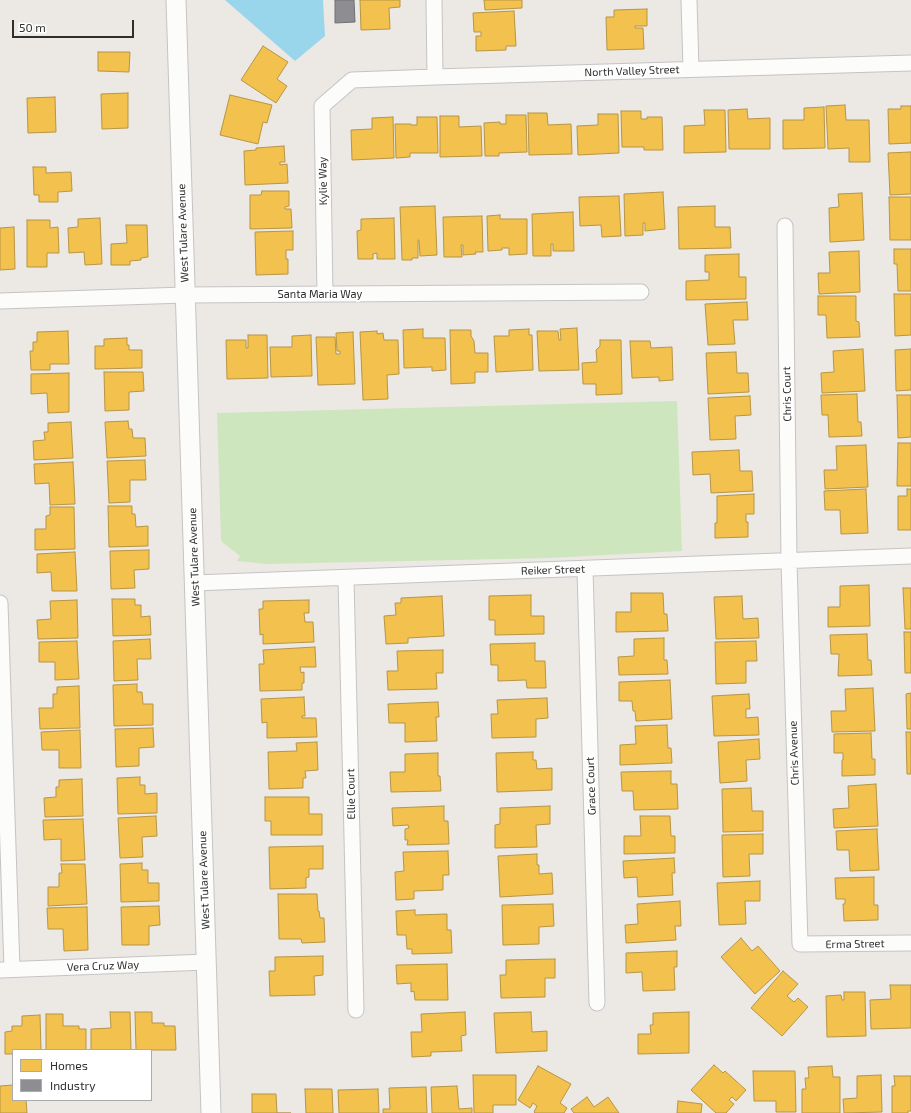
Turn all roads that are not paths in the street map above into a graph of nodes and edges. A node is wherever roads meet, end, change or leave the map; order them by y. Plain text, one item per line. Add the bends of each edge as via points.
1 (176, 0) edge
2 (434, 0) edge
3 (689, 0) edge
4 (911, 63) edge
5 (691, 69) junction
6 (435, 77) junction
7 (352, 80) joint
8 (785, 226) dead end
9 (641, 292) dead end
10 (326, 294) junction
11 (185, 295) junction
12 (0, 301) edge
13 (911, 556) edge
14 (789, 561) junction
15 (585, 569) junction
16 (346, 578) junction
17 (194, 583) junction
18 (0, 603) edge
19 (911, 943) edge
20 (800, 944) joint
21 (207, 962) junction
22 (6, 969) edge
23 (597, 1003) dead end
24 (356, 1010) dead end
25 (211, 1113) edge

1 - 11 street, West Tulare Avenue
2 - 6 street
3 - 5 street
4 - 5 street, North Valley Street
5 - 6 street, North Valley Street
6 - 7 street, North Valley Street
7 - 10 street, Kylie Way via 322,106
8 - 14 street, Chris Court
9 - 10 street, Santa Maria Way
10 - 11 street, Santa Maria Way
11 - 12 street, Santa Maria Way
11 - 17 street, West Tulare Avenue
13 - 14 street, Reiker Street
14 - 15 street, Reiker Street
14 - 20 street, Chris Avenue
15 - 16 street, Reiker Street
15 - 23 street, Grace Court
16 - 17 street, Reiker Street
16 - 24 street, Ellie Court
17 - 21 street, West Tulare Avenue
18 - 22 street
19 - 20 street, Erma Street
21 - 22 street, Vera Cruz Way
21 - 25 street, West Tulare Avenue

